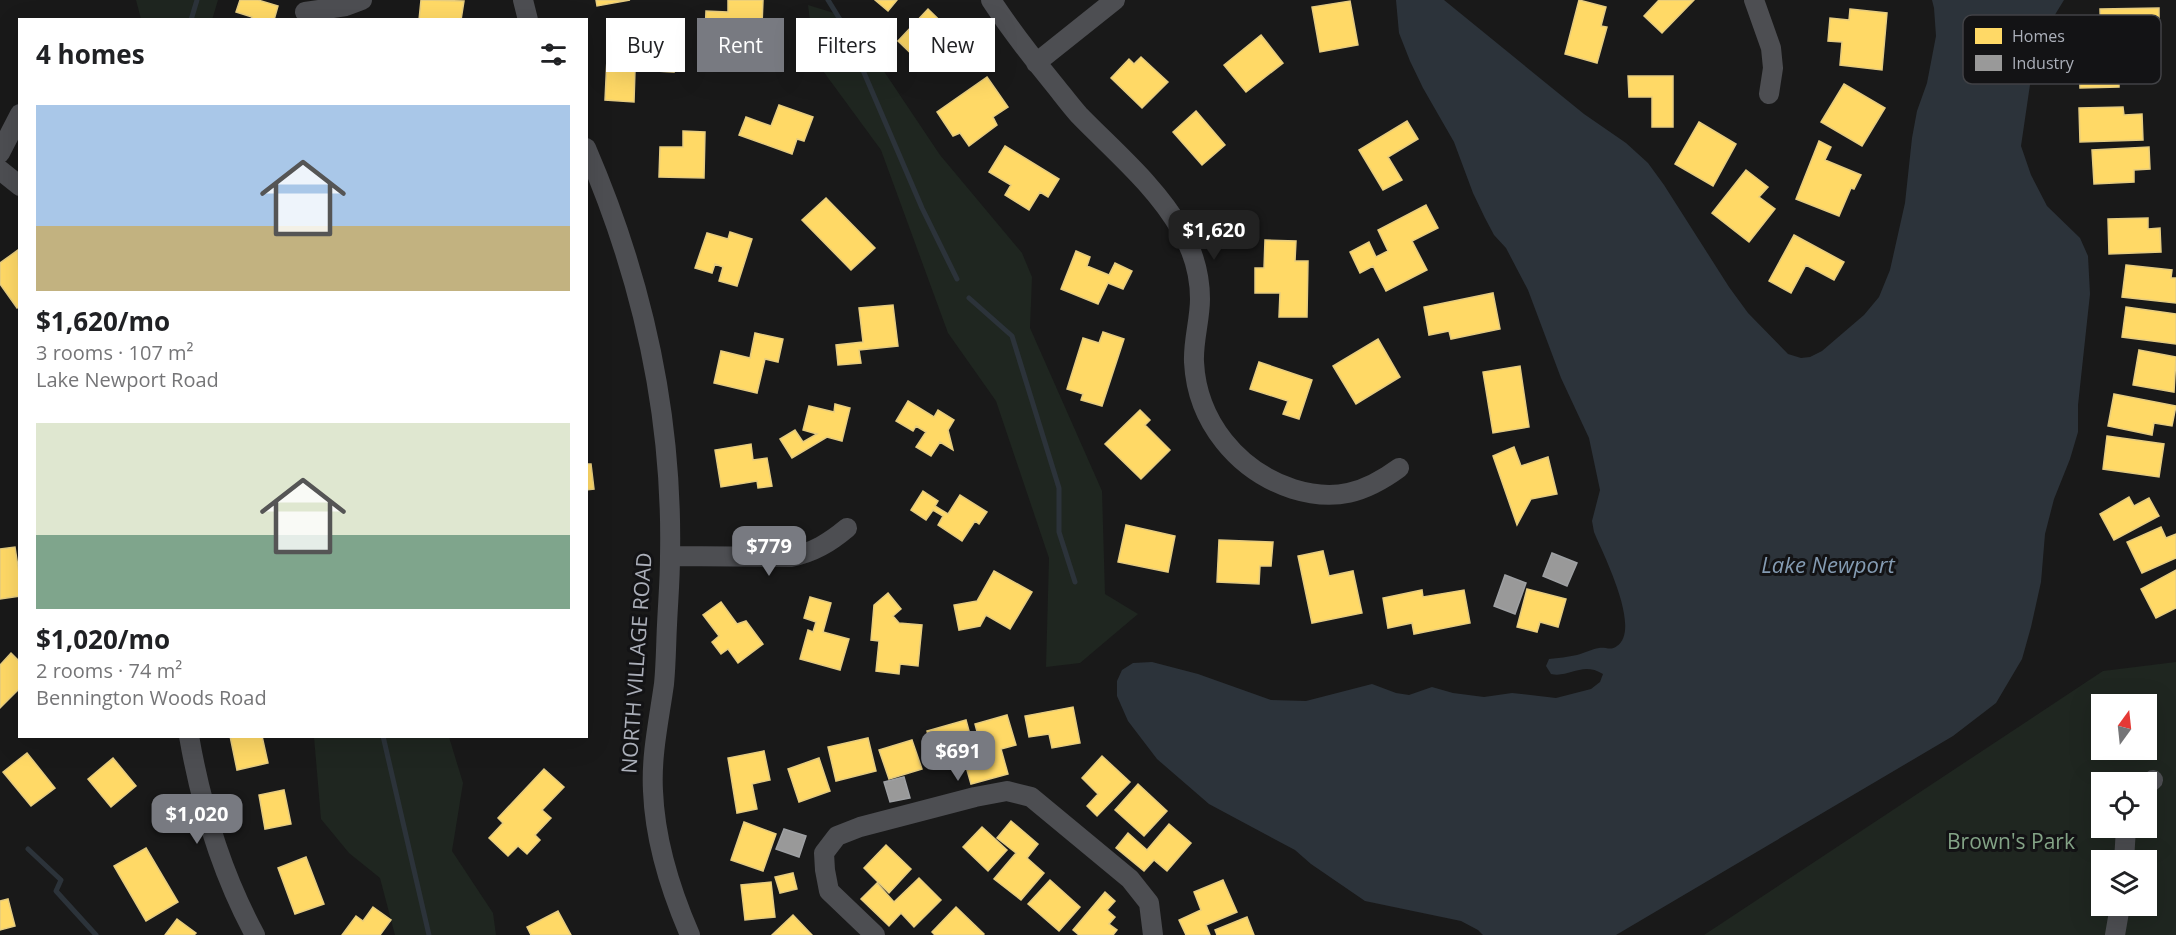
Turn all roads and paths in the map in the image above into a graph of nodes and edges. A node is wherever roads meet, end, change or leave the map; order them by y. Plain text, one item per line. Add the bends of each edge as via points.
1 (362, 0) edge
2 (523, 0) edge
3 (991, 0) edge
4 (1115, 0) edge
5 (1754, 0) edge
6 (305, 12) dead end
7 (528, 18) edge
8 (1036, 63) junction
9 (1769, 94) dead end
10 (18, 118) edge
11 (0, 153) edge
12 (588, 153) edge
13 (0, 170) edge
14 (18, 184) edge
15 (1399, 468) dead end
16 (847, 528) dead end
17 (670, 556) junction
18 (189, 738) edge
19 (2118, 916) edge
20 (255, 935) edge
21 (690, 935) edge
22 (875, 935) edge
23 (1153, 935) edge
24 (2115, 935) edge

1 - 6 street
2 - 7 street
3 - 8 street
4 - 8 street
5 - 9 street via 1771,48
8 - 15 street via 1078,114 1166,206 1191,249 1200,299 1194,348 1198,388 1206,413 1230,450 1279,484 1326,495 1362,490
10 - 11 street
12 - 17 street, NORTH VILLAGE ROAD via 630,263 648,333 669,466
13 - 14 street
16 - 17 street via 810,554 791,558
17 - 21 street, NORTH VILLAGE ROAD via 664,682 653,750 652,790 662,860
18 - 20 street via 209,824
19 - 24 street
22 - 23 street via 829,891 824,853 837,837 860,827 1007,791 1031,798 1130,879 1149,903

